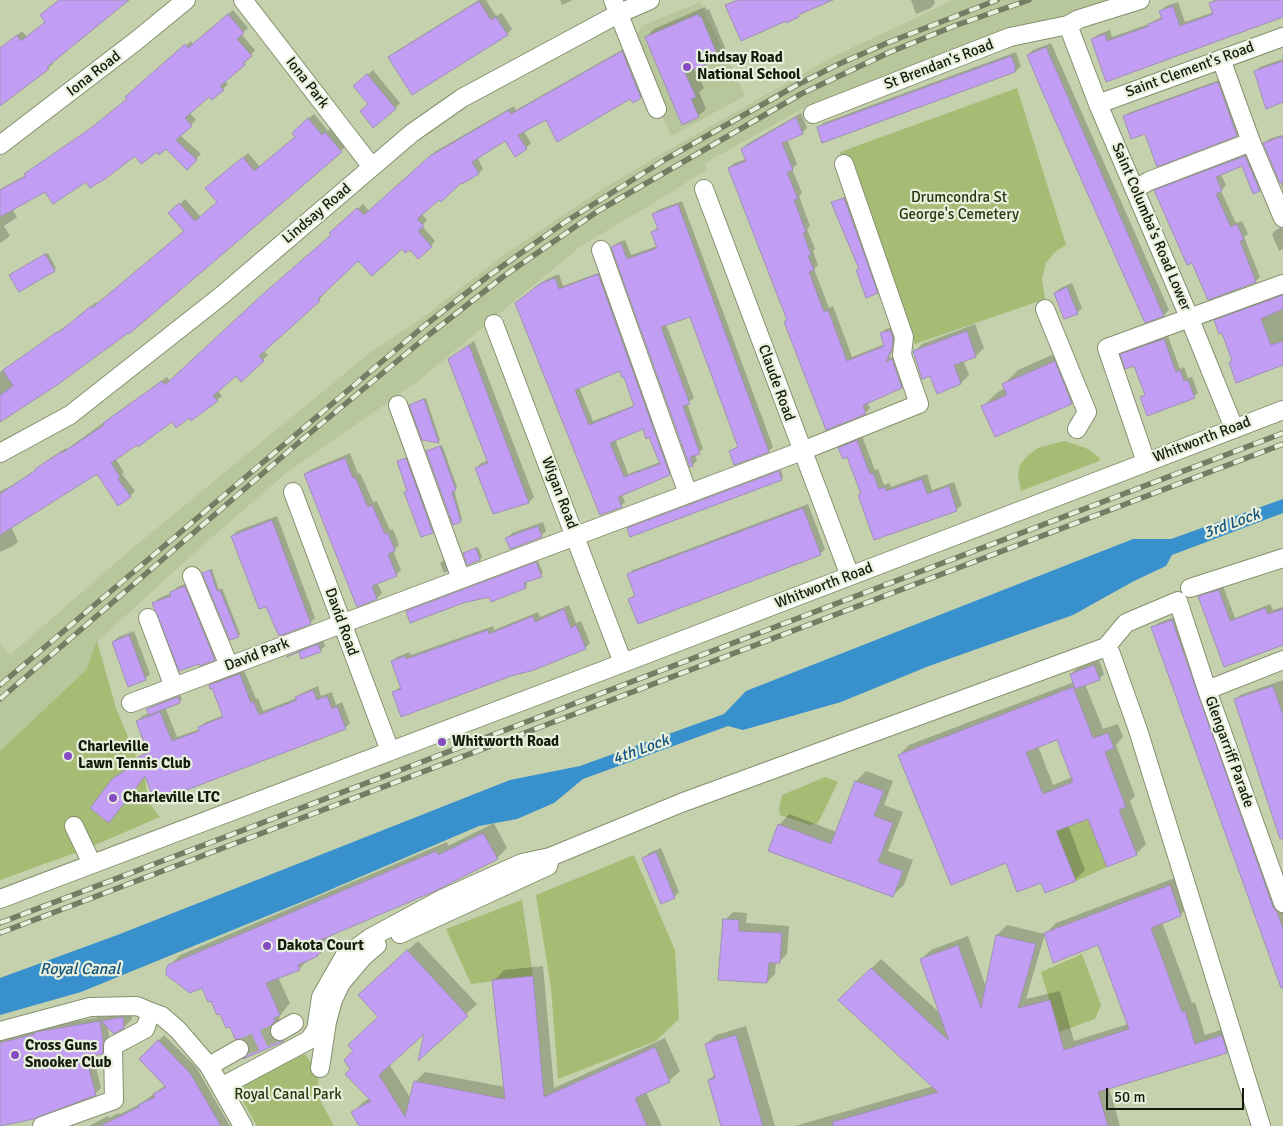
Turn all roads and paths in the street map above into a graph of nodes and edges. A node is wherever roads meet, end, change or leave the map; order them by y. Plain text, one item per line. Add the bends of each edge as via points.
1 (186, 0) edge
2 (243, 0) edge
3 (650, 0) edge
4 (1140, 0) edge
5 (616, 7) edge
6 (1068, 25) junction
7 (1283, 37) edge
8 (1221, 59) junction
9 (1098, 104) junction
10 (657, 109) dead end
11 (813, 114) dead end
12 (1251, 142) junction
13 (0, 145) edge
14 (844, 164) dead end
15 (372, 167) junction
16 (1135, 189) junction
17 (704, 190) dead end
18 (1283, 218) edge
19 (600, 250) dead end
20 (1283, 284) edge
21 (1045, 310) dead end
22 (1190, 317) junction
23 (494, 324) dead end
24 (398, 405) dead end
25 (1283, 410) edge
26 (1234, 428) junction
27 (1077, 429) dead end
28 (802, 451) junction
29 (0, 453) edge
30 (1146, 462) junction
31 (294, 492) dead end
32 (688, 494) junction
33 (576, 536) junction
34 (1283, 558) edge
35 (192, 576) dead end
36 (850, 576) junction
37 (461, 579) junction
38 (1190, 588) dead end
39 (148, 618) dead end
40 (341, 623) junction
41 (1106, 647) junction
42 (1283, 660) edge
43 (623, 662) junction
44 (229, 666) junction
45 (174, 687) junction
46 (1207, 690) junction
47 (131, 703) dead end
48 (390, 751) junction
49 (74, 826) dead end
50 (550, 857) junction
51 (92, 864) junction
52 (0, 899) edge
53 (1283, 903) edge
54 (151, 1012) junction
55 (0, 1032) edge
56 (240, 1050) tunnel mouth
57 (209, 1066) junction
58 (320, 1068) dead end
59 (221, 1087) junction
60 (42, 1126) edge
61 (243, 1126) edge
62 (1261, 1126) edge

1 - 13 street, Iona Road
2 - 15 street, Iona Park
3 - 5 street, Lindsay Road
4 - 6 street, St Brendan's Road
5 - 10 street
5 - 15 street, Lindsay Road via 462,98 412,133
6 - 9 street, Saint Columba's Road Lower
6 - 11 street, St Brendan's Road via 1010,37
7 - 8 street, Saint Clement's Road
8 - 9 street, Saint Clement's Road
8 - 12 street
9 - 16 street, Saint Columba's Road Lower
12 - 16 street
12 - 18 street
14 - 28 street, David Park via 904,337 902,355 919,404
15 - 29 street, Lindsay Road via 221,296 70,415
16 - 22 street, Saint Columba's Road Lower
17 - 28 street, Claude Road
19 - 32 street
20 - 22 street
21 - 27 street via 1087,412
22 - 26 street, Saint Columba's Road Lower
22 - 30 street via 1107,348
23 - 33 street, Wigan Road
24 - 37 street
25 - 26 street, Whitworth Road
26 - 30 street, Whitworth Road
28 - 32 street, David Park
28 - 36 street, Claude Road
30 - 36 street, Whitworth Road
31 - 40 street, David Road
32 - 33 street, David Park
33 - 37 street, David Park
33 - 43 street, Wigan Road
34 - 38 street
35 - 44 street
36 - 43 street, Whitworth Road
37 - 40 street, David Park
39 - 45 street
40 - 44 street, David Park
40 - 48 street, David Road
41 - 46 street, Glengarriff Parade via 1126,623 1178,601
41 - 50 street
41 - 62 street via 1138,730
42 - 46 street
43 - 48 street, Whitworth Road
44 - 45 street, David Park
45 - 47 street, David Park
46 - 53 street, Glengarriff Parade
48 - 51 street, Whitworth Road
49 - 51 street
50 - 58 street via 548,866 376,946 341,983 333,1000
50 - 59 street via 522,864 442,898 370,938 344,957 321,997 316,1030 309,1040
51 - 52 street, Whitworth Road
54 - 55 street via 137,1006 90,1007
54 - 57 street via 162,1016 178,1030
54 - 60 street via 145,1029 113,1046 114,1100
56 - 57 street
57 - 59 street
59 - 61 street

